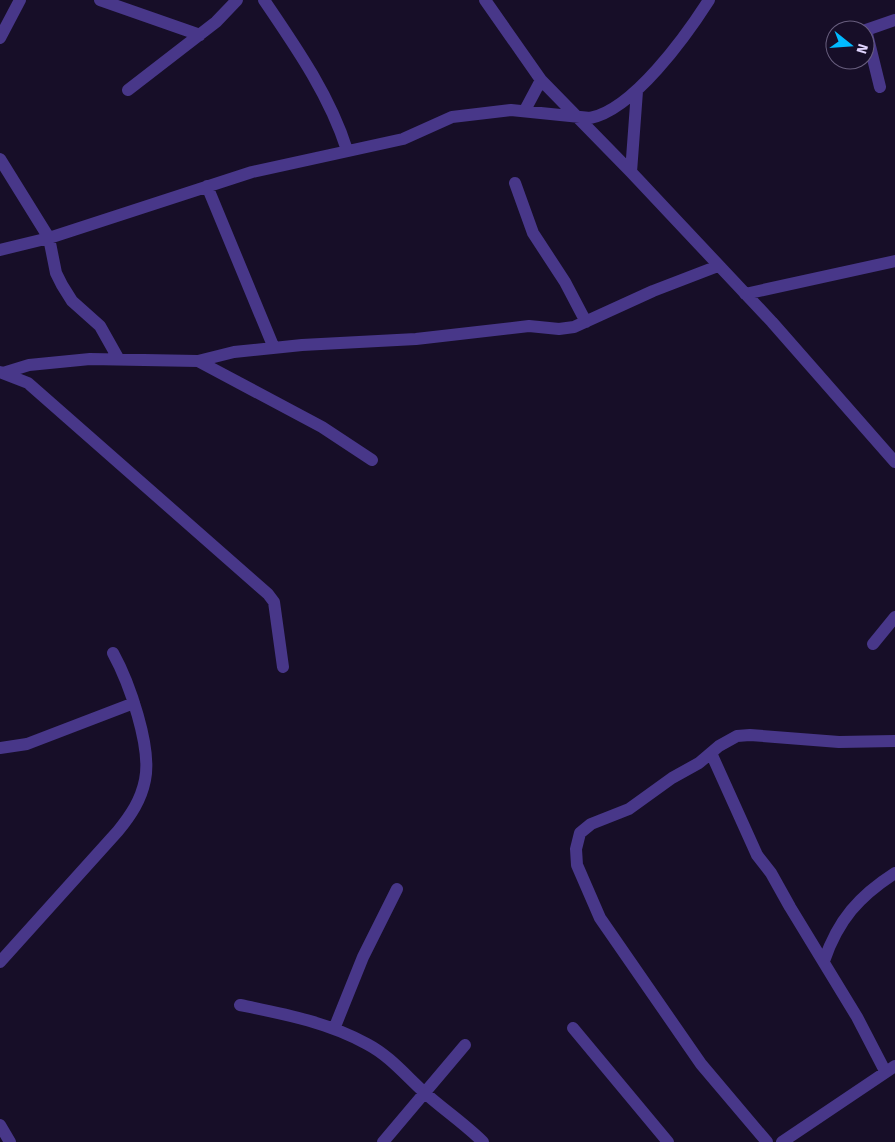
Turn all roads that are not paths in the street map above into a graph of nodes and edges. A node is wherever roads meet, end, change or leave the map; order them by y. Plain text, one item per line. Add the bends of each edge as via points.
1 (20, 0) edge
2 (100, 0) edge
3 (237, 0) edge
4 (264, 0) edge
5 (485, 0) edge
6 (709, 0) edge
7 (895, 20) edge
8 (200, 35) junction
9 (0, 38) edge
10 (540, 80) junction
11 (880, 87) dead end
12 (128, 90) dead end
13 (637, 90) junction
14 (525, 110) junction
15 (575, 115) junction
16 (347, 150) junction
17 (0, 159) edge
18 (630, 172) junction
19 (515, 183) dead end
20 (207, 186) junction
21 (49, 238) junction
22 (0, 250) edge
23 (895, 260) edge
24 (718, 266) junction
25 (745, 294) junction
26 (586, 322) junction
27 (274, 348) junction
28 (118, 358) junction
29 (198, 360) junction
30 (1, 372) edge
31 (372, 460) dead end
32 (895, 462) edge
33 (895, 617) edge
34 (873, 644) dead end
35 (113, 653) dead end
36 (283, 667) dead end
37 (134, 702) junction
38 (895, 741) edge
39 (0, 748) edge
40 (711, 753) junction
41 (895, 873) edge
42 (398, 888) dead end
43 (824, 961) junction
44 (0, 962) edge
45 (240, 1005) dead end
46 (573, 1028) dead end
47 (334, 1029) junction
48 (465, 1045) dead end
49 (890, 1069) edge
50 (426, 1093) junction
51 (0, 1125) edge
52 (10, 1142) edge
53 (383, 1142) edge
54 (483, 1142) edge
55 (668, 1142) edge
56 (767, 1142) edge
57 (782, 1142) edge

1 - 9 street
2 - 8 street
3 - 8 street
4 - 16 street via 313,77 339,126
5 - 10 street
6 - 13 street via 679,42
7 - 11 street via 866,30
8 - 12 street
10 - 14 street
10 - 15 street
13 - 15 street via 610,112 590,118
13 - 18 street
14 - 15 street
14 - 16 street via 452,117 403,139
15 - 18 street
16 - 20 street via 286,163
17 - 21 street
18 - 24 street
19 - 26 street via 533,233
20 - 21 street
20 - 27 street
21 - 22 street
21 - 28 street via 56,273 62,285 72,301 100,326
23 - 25 street
24 - 25 street
24 - 26 street via 652,291
25 - 32 street
26 - 27 street via 559,329 529,326 416,339
27 - 29 street
28 - 29 street
28 - 30 street via 29,365
29 - 31 street via 322,427
30 - 36 street via 28,384 268,594 274,602
33 - 34 street
35 - 37 street
37 - 39 street via 27,744
37 - 44 street via 141,730 146,778 132,813
38 - 40 street via 839,742 750,735 737,736
40 - 43 street via 757,855
40 - 56 street via 630,809 591,824 580,833 577,865 600,918 629,961 701,1064
41 - 43 street via 871,889 848,913 832,938
42 - 47 street via 367,949
43 - 49 street
45 - 47 street via 296,1016
46 - 55 street
47 - 50 street via 368,1044 392,1061
48 - 50 street
49 - 57 street
50 - 53 street
50 - 54 street
51 - 52 street

